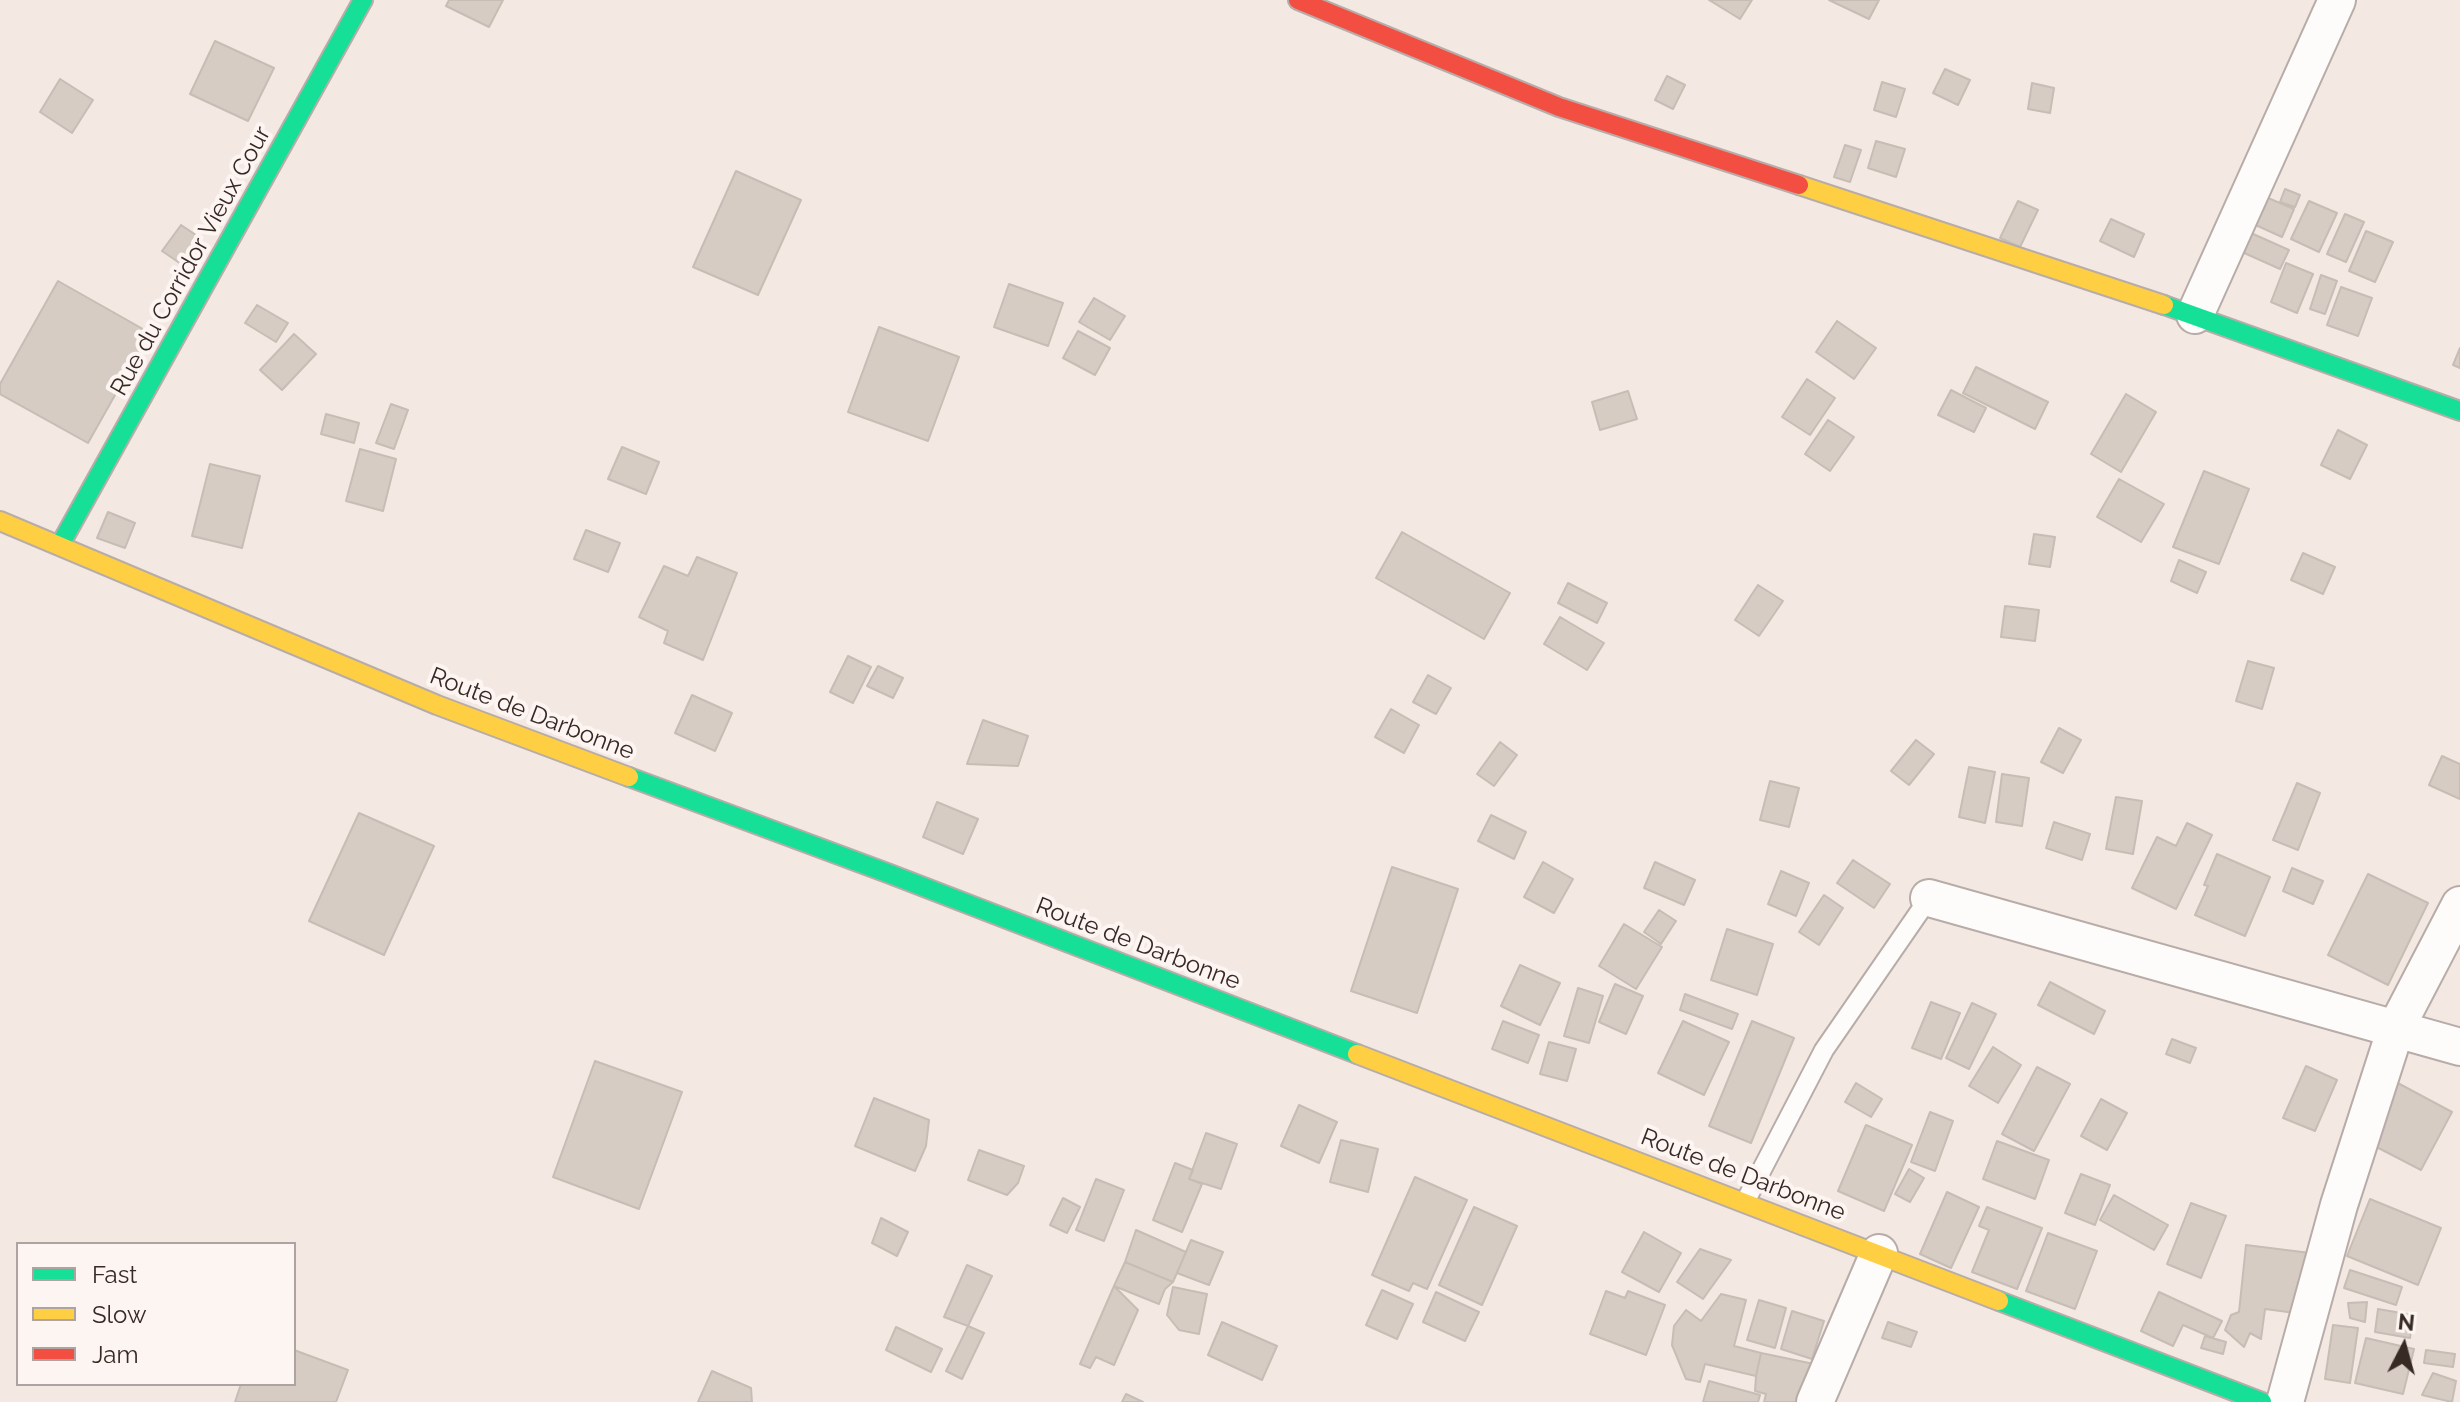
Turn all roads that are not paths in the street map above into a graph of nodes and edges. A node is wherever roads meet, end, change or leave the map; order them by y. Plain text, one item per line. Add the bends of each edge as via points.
1 (363, 0) edge
2 (1298, 0) edge
3 (2337, 0) edge
4 (2195, 315) junction
5 (2460, 411) edge
6 (0, 521) edge
7 (60, 545) junction
8 (1929, 898) joint
9 (2460, 905) edge
10 (2396, 1028) junction
11 (2460, 1047) edge
12 (1745, 1202) junction
13 (1879, 1253) junction
14 (1815, 1402) edge
15 (2262, 1402) edge
16 (2285, 1402) edge

1 - 7 street, Rue du Corridor Vieux Cour
2 - 4 street via 1559,107
3 - 4 street
4 - 5 street
6 - 7 street, Route de Darbonne
7 - 12 street, Route de Darbonne via 437,705
8 - 10 street
8 - 12 lane via 1824,1050
9 - 10 street
10 - 11 street
10 - 16 street via 2339,1205
12 - 13 street, Route de Darbonne
13 - 14 street
13 - 15 street, Route de Darbonne

